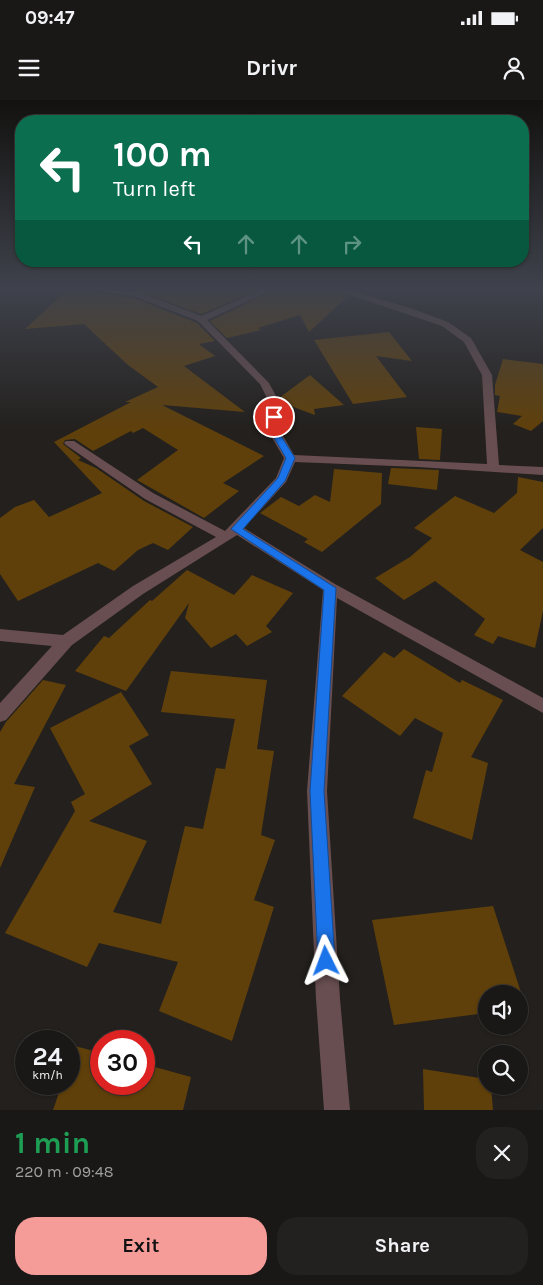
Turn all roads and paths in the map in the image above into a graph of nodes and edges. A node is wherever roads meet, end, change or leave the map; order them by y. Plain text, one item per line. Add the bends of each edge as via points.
1 (219, 337) edge
2 (464, 337) edge
3 (70, 443) dead end
4 (290, 458) junction
5 (493, 468) junction
6 (543, 471) edge
7 (231, 533) junction
8 (330, 588) junction
9 (0, 634) edge
10 (66, 641) junction
11 (543, 706) edge
12 (0, 715) edge
13 (338, 1110) edge

1 - 4 street via 264,383 272,398 277,436
2 - 5 street via 487,375
3 - 7 street via 150,496
4 - 5 street
4 - 7 street via 282,479
5 - 6 street
7 - 8 street
7 - 10 street via 138,590
8 - 11 street
8 - 13 street via 317,791 328,999
9 - 10 street
10 - 12 street

